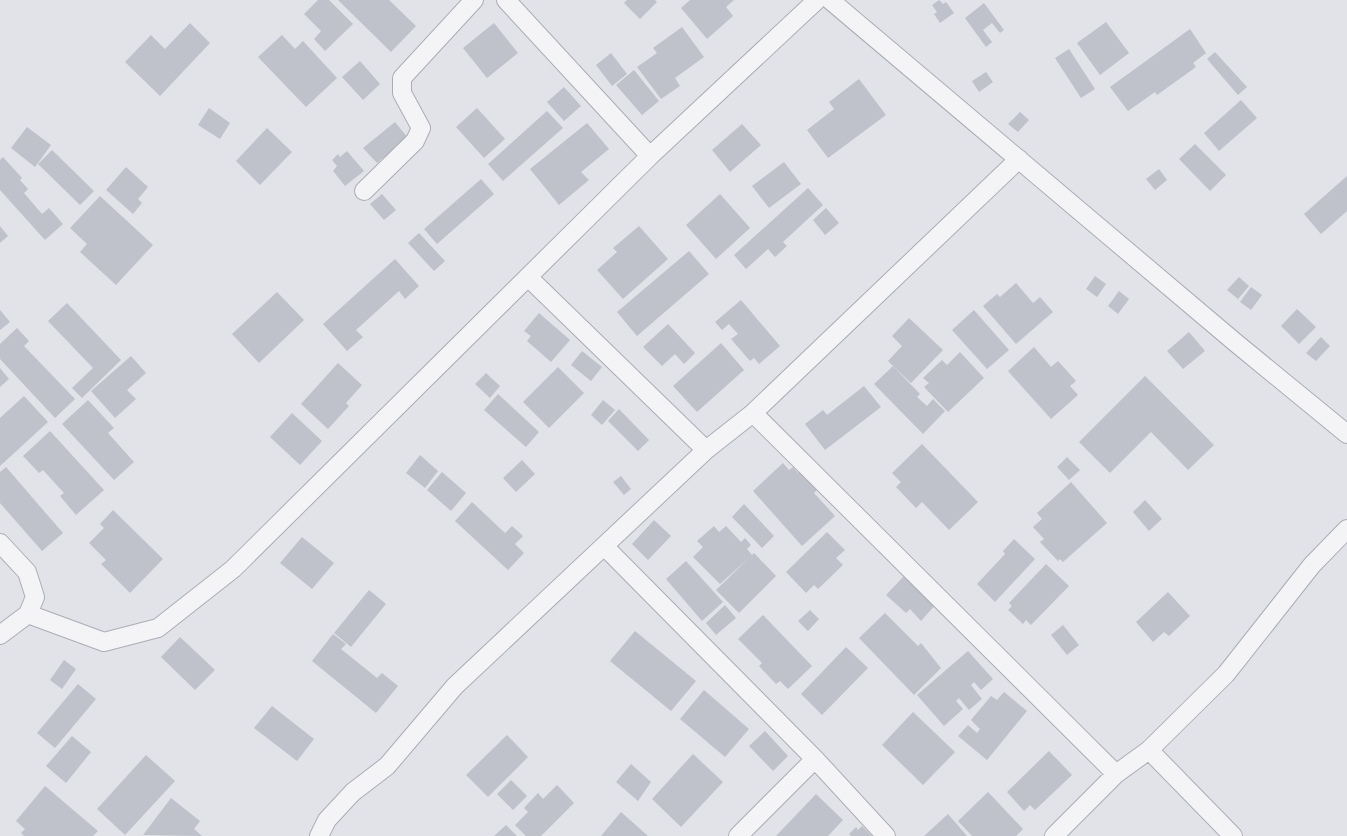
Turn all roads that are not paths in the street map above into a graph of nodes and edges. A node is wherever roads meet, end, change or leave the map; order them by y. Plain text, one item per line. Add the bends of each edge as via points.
1 (474, 0) edge
2 (506, 0) edge
3 (817, 0) edge
4 (830, 0) edge
5 (650, 156) junction
6 (1019, 159) junction
7 (364, 191) dead end
8 (529, 278) junction
9 (753, 413) junction
10 (1347, 434) edge
11 (706, 450) junction
12 (1347, 529) edge
13 (0, 543) edge
14 (604, 546) junction
15 (28, 614) junction
16 (0, 635) edge
17 (1149, 750) junction
18 (815, 759) junction
19 (1116, 774) junction
20 (319, 836) edge
21 (738, 836) edge
22 (886, 836) edge
23 (1054, 836) edge
24 (1233, 836) edge

1 - 7 street via 402,78 402,93 421,128 415,141
2 - 5 street
3 - 5 street
4 - 6 street
5 - 8 street
6 - 9 street
6 - 10 street
8 - 11 street
8 - 15 street via 233,569 158,628 104,642
9 - 11 street
9 - 19 street
11 - 14 street
12 - 17 street via 1312,565 1226,674
13 - 15 street via 27,572 35,597
14 - 18 street
14 - 20 street via 455,686 387,766 352,792 327,820
15 - 16 street
17 - 19 street
17 - 24 street
18 - 21 street
18 - 22 street
19 - 23 street

